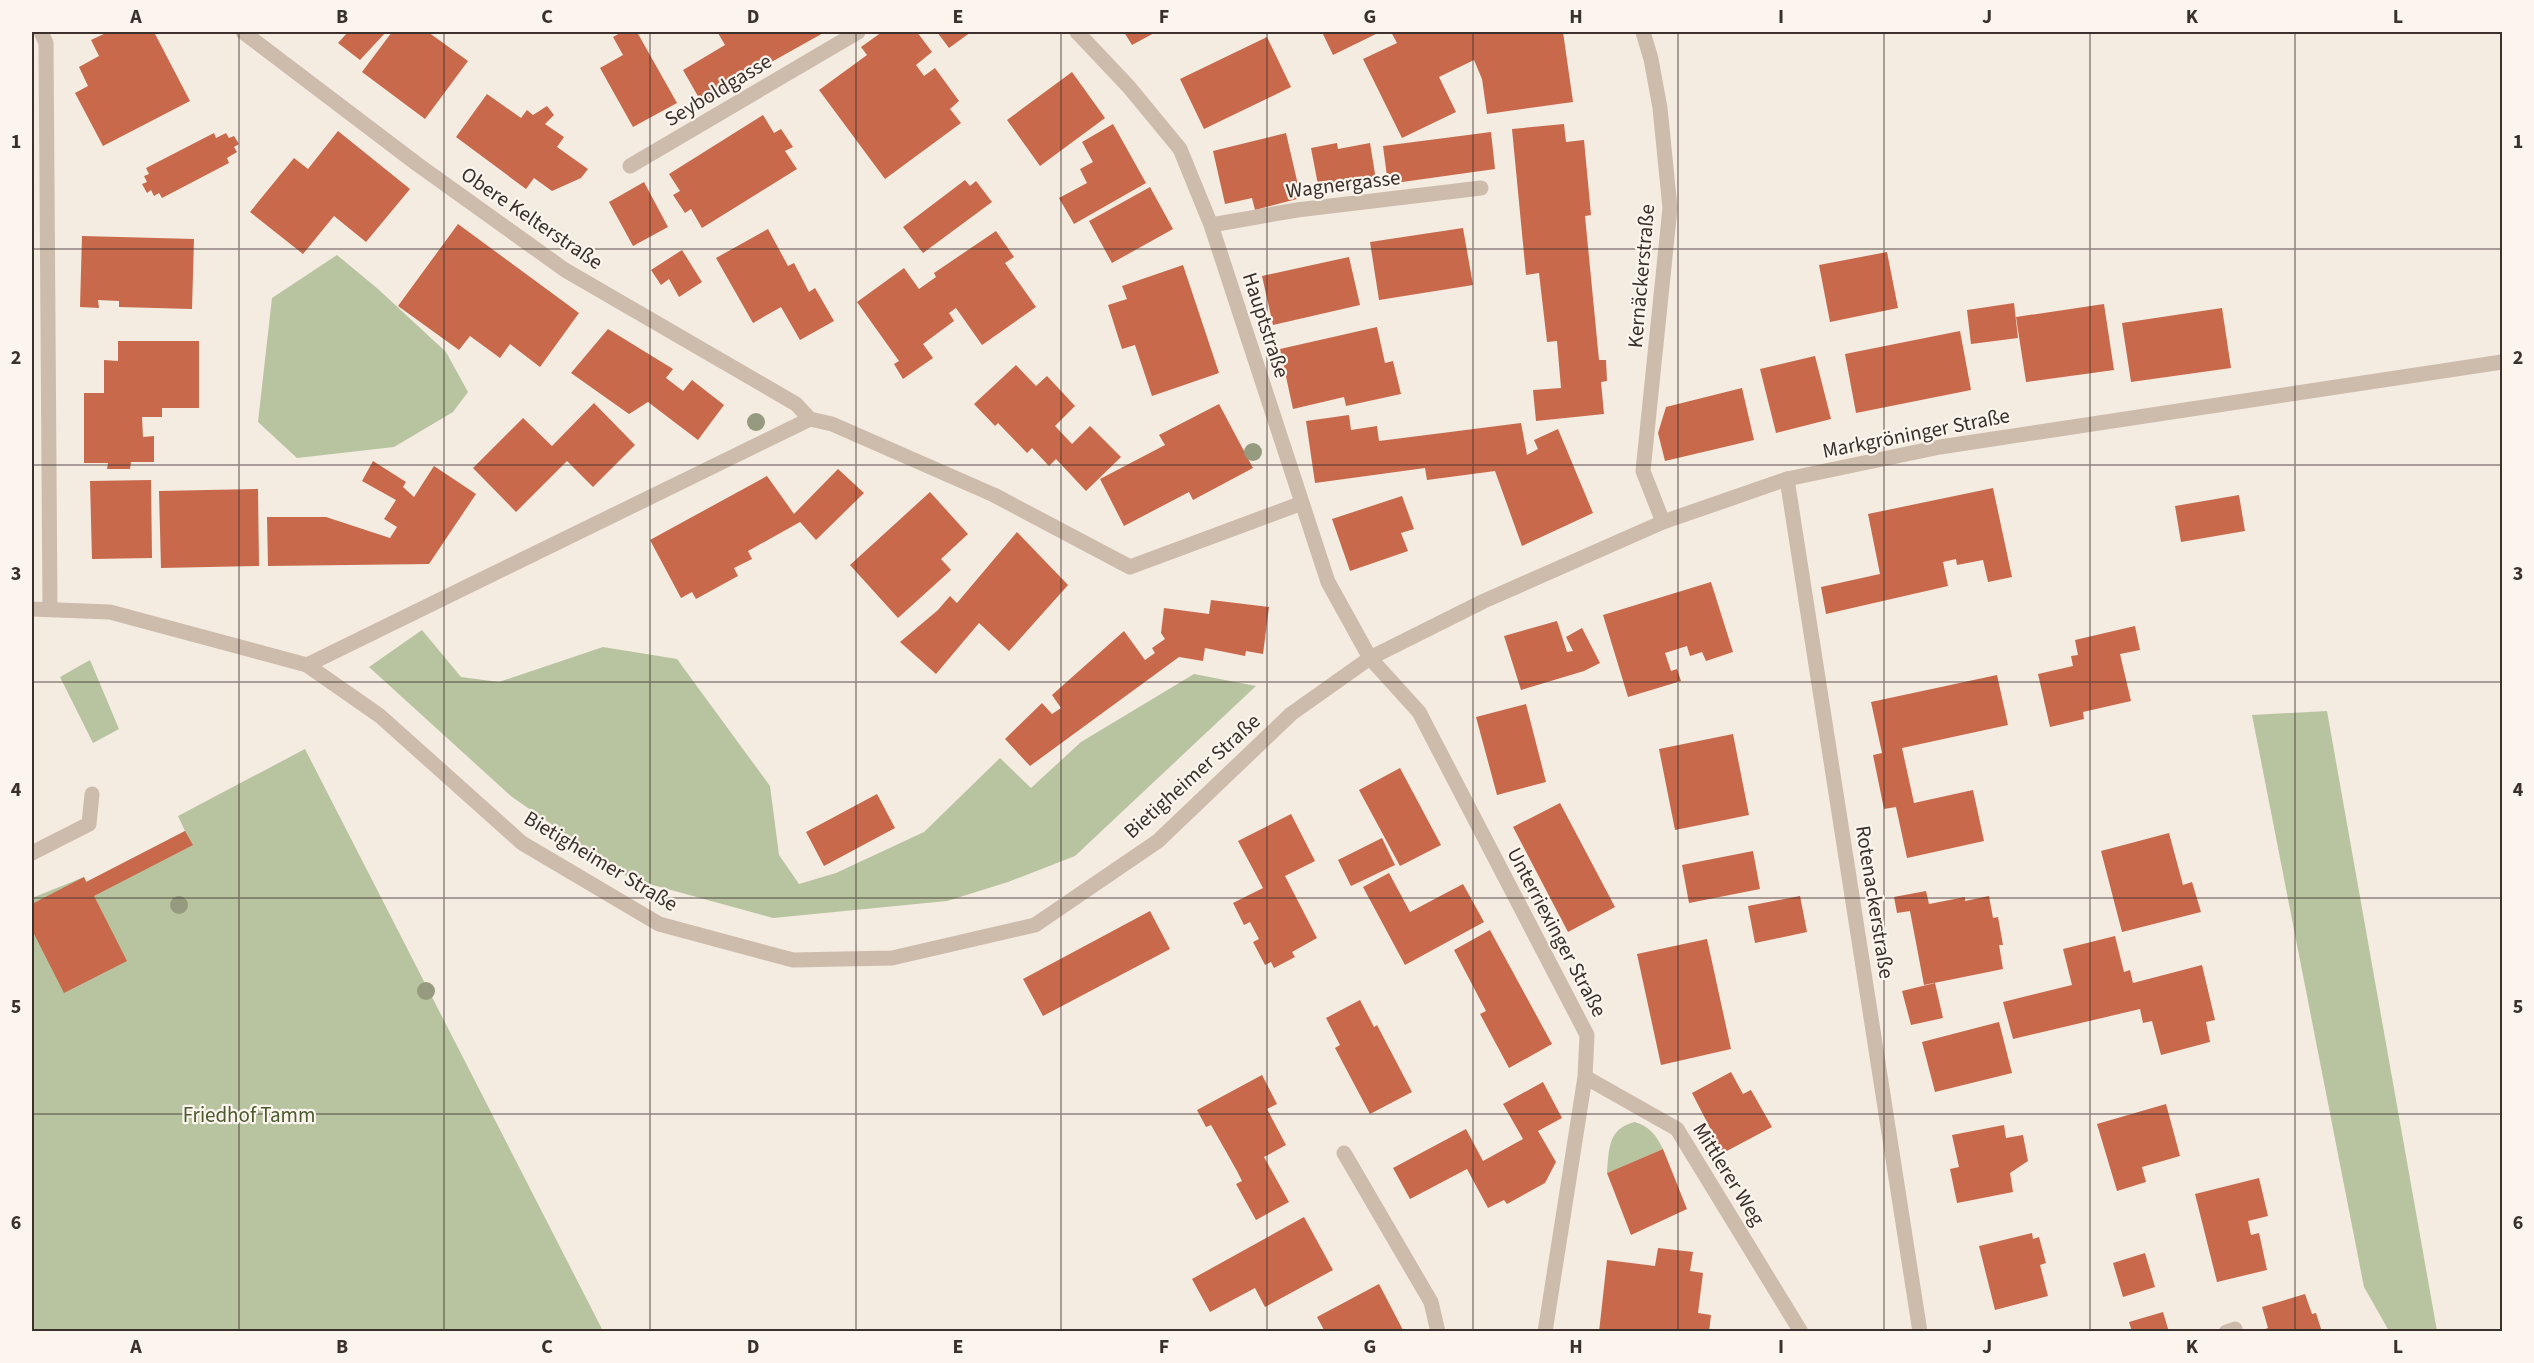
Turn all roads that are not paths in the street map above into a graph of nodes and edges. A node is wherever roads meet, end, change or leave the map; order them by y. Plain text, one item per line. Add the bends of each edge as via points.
1 (41, 32) edge
2 (243, 32) edge
3 (858, 32) edge
4 (1077, 32) edge
5 (1643, 32) edge
6 (630, 166) dead end
7 (1481, 188) dead end
8 (1211, 225) junction
9 (2502, 362) edge
10 (810, 419) junction
11 (1788, 479) junction
12 (1302, 503) junction
13 (1663, 522) junction
14 (32, 609) edge
15 (50, 609) junction
16 (1370, 658) junction
17 (307, 665) junction
18 (92, 794) dead end
19 (32, 853) edge
20 (1585, 1077) junction
21 (1344, 1153) dead end
22 (1438, 1332) edge
23 (1545, 1332) edge
24 (1801, 1332) edge
25 (1920, 1332) edge

1 - 15 street via 46,43
2 - 10 street, Obere Kelterstraße via 565,270 796,404
3 - 6 street, Seyboldgasse
4 - 8 street, Hauptstraße via 1130,87 1180,149
5 - 13 street, Kernäckerstraße via 1660,108 1671,208 1643,471
7 - 8 street, Wagnergasse via 1297,210
8 - 12 street, Hauptstraße
9 - 11 street, Markgröninger Straße via 1940,447
10 - 12 street via 832,424 994,495 1130,567
10 - 17 street
11 - 13 street, Markgröninger Straße
11 - 25 street, Rotenackerstraße
12 - 16 street, Hauptstraße via 1328,582
13 - 16 street, Markgröninger Straße via 1484,601
14 - 15 street, Bietigheimer Straße
15 - 17 street, Bietigheimer Straße via 111,612
16 - 17 street, Bietigheimer Straße via 1291,714 1158,841 1035,925 892,958 793,960 659,924 522,843 380,716
16 - 20 street, Unterriexinger Straße via 1419,712 1587,1035
18 - 19 street via 89,824
20 - 23 street, Unterriexinger Straße
20 - 24 street, Mittlerer Weg via 1677,1129
21 - 22 street via 1431,1302

